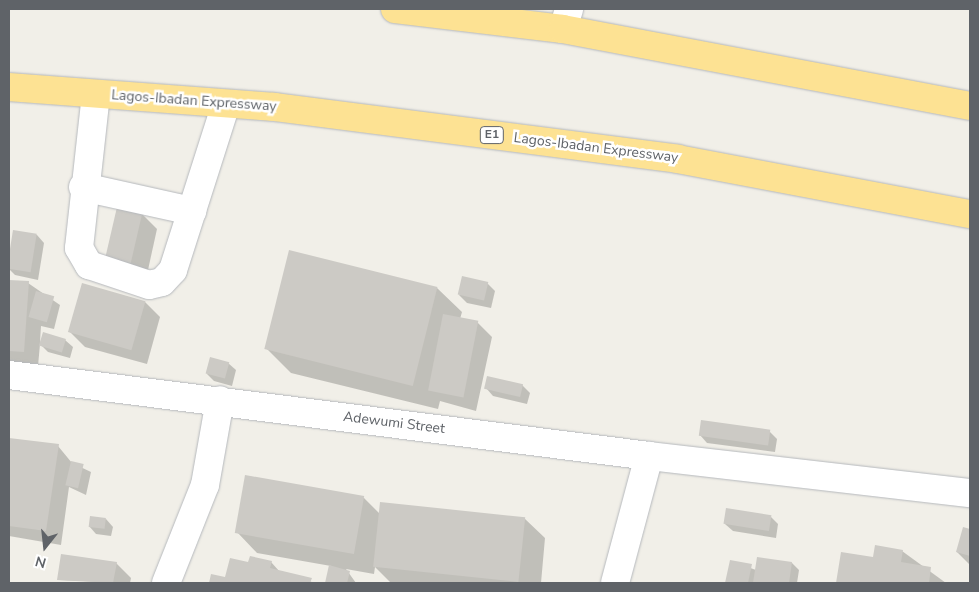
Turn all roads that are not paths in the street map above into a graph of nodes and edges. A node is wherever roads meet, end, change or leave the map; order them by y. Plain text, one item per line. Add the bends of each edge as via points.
1 (394, 9) edge
2 (474, 14) edge
3 (566, 19) edge
4 (9, 87) edge
5 (96, 94) junction
6 (226, 104) junction
7 (970, 106) edge
8 (83, 188) junction
9 (192, 211) junction
10 (970, 214) edge
11 (9, 375) edge
12 (220, 400) junction
13 (649, 456) junction
14 (970, 493) edge
15 (166, 583) edge
16 (615, 583) edge

1 - 2 highway
2 - 3 highway
3 - 7 highway
4 - 5 highway, Lagos-Ibadan Expressway / E1
5 - 6 highway, Lagos-Ibadan Expressway / E1
5 - 8 street
6 - 9 street
6 - 10 highway, Lagos-Ibadan Expressway / E1 via 678,159
8 - 9 street
8 - 9 street via 79,248 89,265 149,285 162,282 173,270
11 - 12 street, Adewumi Street
12 - 13 street, Adewumi Street
12 - 15 street via 205,485
13 - 14 street, Adewumi Street
13 - 16 street

